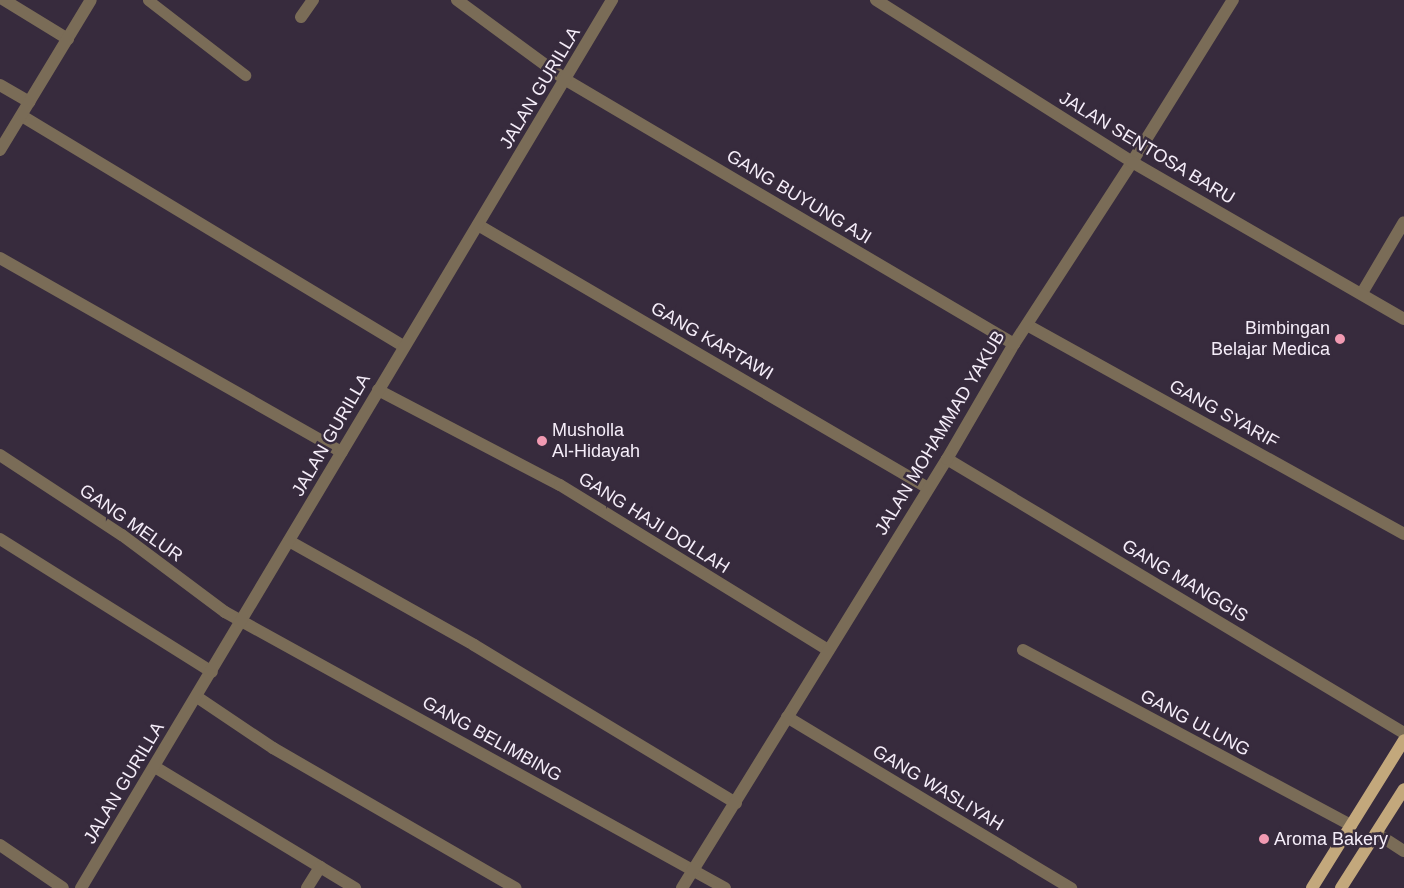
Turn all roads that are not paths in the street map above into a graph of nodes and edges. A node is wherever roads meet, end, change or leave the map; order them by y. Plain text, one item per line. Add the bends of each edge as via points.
1 (4, 0) edge
2 (91, 0) edge
3 (148, 0) edge
4 (313, 0) edge
5 (457, 0) edge
6 (612, 0) edge
7 (876, 0) edge
8 (1233, 0) edge
9 (890, 4) edge
10 (301, 17) dead end
11 (68, 38) junction
12 (245, 75) dead end
13 (566, 80) junction
14 (0, 85) edge
15 (30, 102) junction
16 (22, 116) junction
17 (0, 150) edge
18 (1132, 162) junction
19 (1404, 222) edge
20 (478, 225) junction
21 (0, 258) edge
22 (1362, 293) junction
23 (1404, 319) edge
24 (1026, 325) junction
25 (1014, 344) junction
26 (404, 346) junction
27 (378, 390) junction
28 (342, 452) junction
29 (0, 455) edge
30 (947, 459) junction
31 (928, 488) junction
32 (1404, 534) edge
33 (0, 539) edge
34 (289, 541) junction
35 (241, 620) junction
36 (828, 650) junction
37 (1023, 650) dead end
38 (212, 672) junction
39 (197, 697) junction
40 (786, 718) junction
41 (1404, 734) edge
42 (1404, 740) edge
43 (154, 767) junction
44 (1404, 789) edge
45 (736, 803) junction
46 (1351, 826) junction
47 (1376, 833) junction
48 (0, 845) edge
49 (1404, 851) edge
50 (320, 867) junction
51 (693, 870) junction
52 (63, 888) edge
53 (81, 888) edge
54 (307, 888) edge
55 (355, 888) edge
56 (515, 888) edge
57 (682, 888) edge
58 (725, 888) edge
59 (1072, 888) edge
60 (1312, 888) edge
61 (1341, 888) edge

1 - 11 street
2 - 11 street
3 - 12 lane
4 - 10 street
5 - 13 street, GANG BUYUNG AJI
6 - 13 street, JALAN GURILLA
7 - 9 street, JALAN SENTOSA BARU
8 - 18 street, JALAN MOHAMMAD YAKUB
9 - 18 street, JALAN SENTOSA BARU
11 - 15 street
13 - 20 street, JALAN GURILLA
13 - 25 street, GANG BUYUNG AJI
14 - 15 street
15 - 16 street
16 - 17 street
16 - 26 street
18 - 22 street, JALAN SENTOSA BARU
18 - 24 street, JALAN MOHAMMAD YAKUB
19 - 22 street
20 - 26 street, JALAN GURILLA
20 - 31 street, GANG KARTAWI
21 - 28 street
22 - 23 street, JALAN SENTOSA BARU
24 - 25 street, JALAN MOHAMMAD YAKUB
24 - 32 street, GANG SYARIF
25 - 30 street, JALAN MOHAMMAD YAKUB
26 - 27 street, JALAN GURILLA
27 - 28 street, JALAN GURILLA
27 - 36 street, GANG HAJI DOLLAH via 560,486
28 - 34 street, JALAN GURILLA
29 - 35 street, GANG MELUR via 122,535 208,601
30 - 31 street, JALAN MOHAMMAD YAKUB
30 - 41 street, GANG MANGGIS
31 - 36 street, JALAN MOHAMMAD YAKUB
33 - 38 street
34 - 35 street, JALAN GURILLA
34 - 45 street via 474,645
35 - 38 street, JALAN GURILLA
35 - 51 street, GANG BELIMBING
36 - 40 street, JALAN MOHAMMAD YAKUB
37 - 46 street, GANG ULUNG
38 - 39 street, JALAN GURILLA
39 - 43 street, JALAN GURILLA
39 - 56 street via 273,748
40 - 45 street, JALAN MOHAMMAD YAKUB
40 - 59 street, GANG WASLIYAH
42 - 46 main road
43 - 50 street
43 - 53 street, JALAN GURILLA
44 - 47 main road
45 - 51 street, JALAN MOHAMMAD YAKUB
46 - 60 main road
47 - 49 street
47 - 61 main road
48 - 52 street
50 - 54 street
50 - 55 street
51 - 57 street, JALAN MOHAMMAD YAKUB
51 - 58 street, GANG BELIMBING

